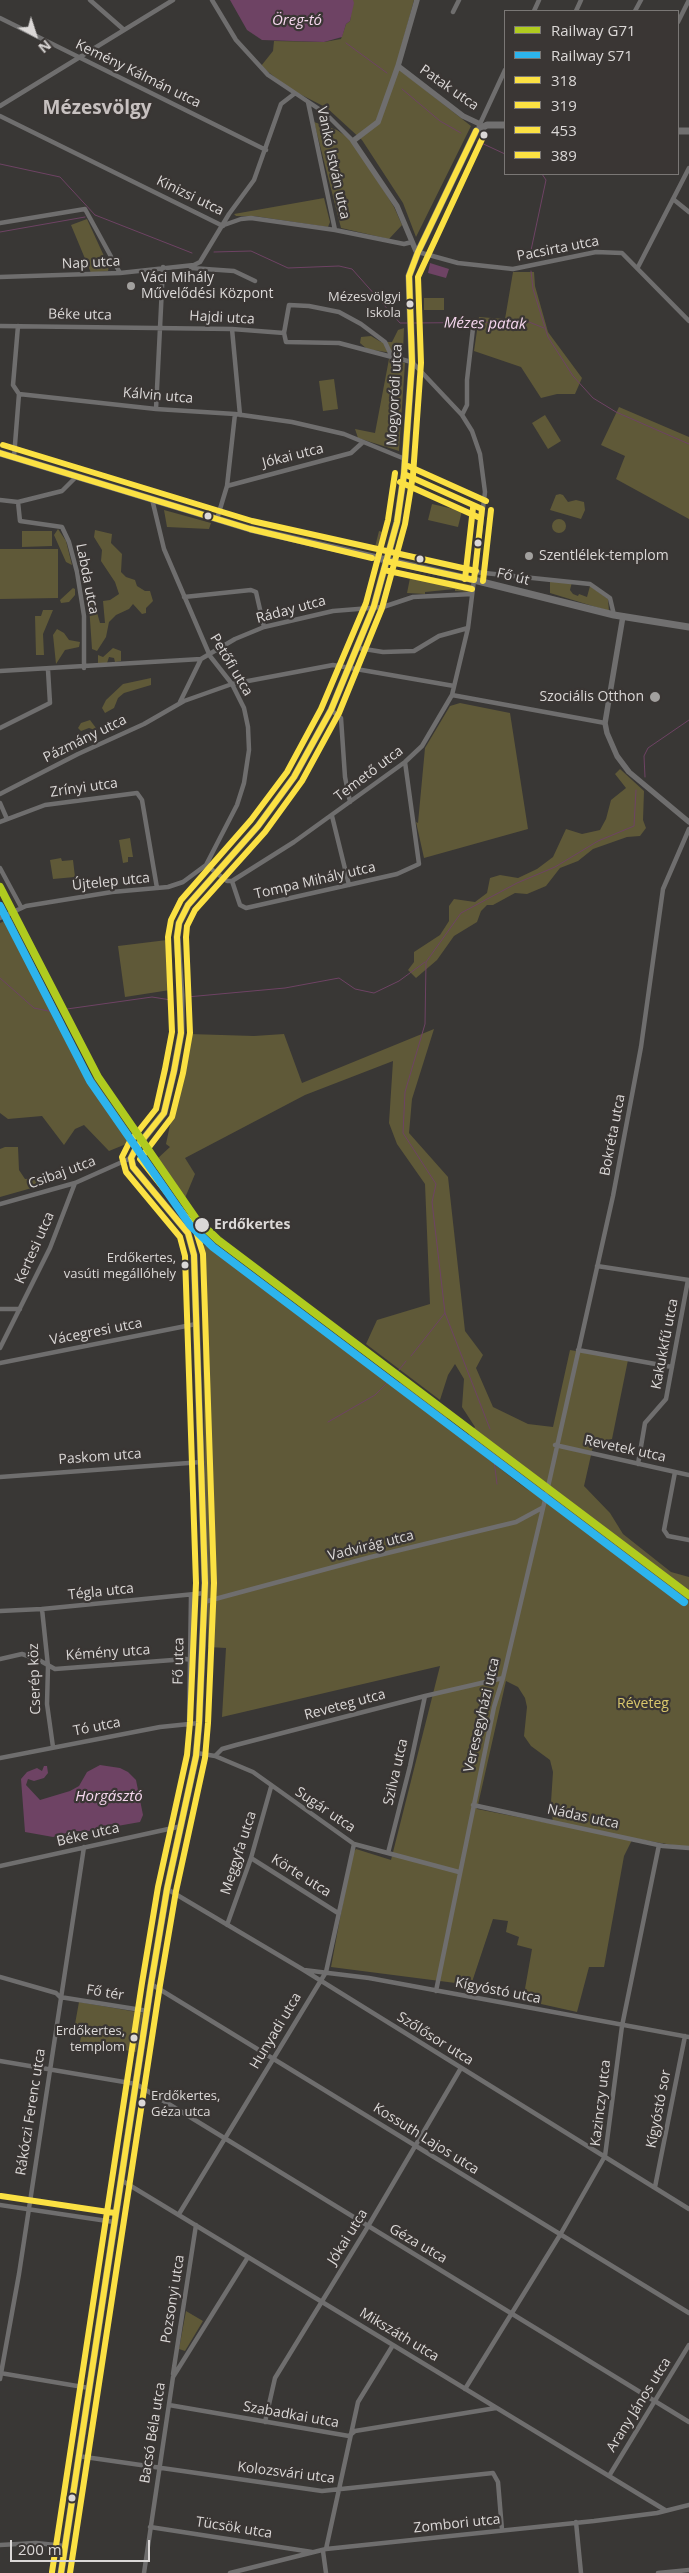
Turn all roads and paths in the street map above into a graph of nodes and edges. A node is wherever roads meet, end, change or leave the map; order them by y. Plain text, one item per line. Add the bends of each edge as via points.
1 (90, 0) edge
2 (173, 0) edge
3 (212, 0) edge
4 (417, 0) edge
5 (459, 0) edge
6 (689, 0) edge
7 (453, 12) dead end
8 (0, 18) edge
9 (679, 20) edge
10 (123, 29) junction
11 (77, 57) junction
12 (398, 66) junction
13 (504, 72) edge
14 (294, 94) junction
15 (308, 102) junction
16 (0, 106) edge
17 (0, 116) edge
18 (483, 125) junction
19 (504, 125) edge
20 (353, 141) junction
21 (266, 150) junction
22 (689, 168) edge
23 (674, 199) junction
24 (689, 212) edge
25 (0, 223) edge
26 (223, 226) junction
27 (335, 230) junction
28 (412, 242) junction
29 (417, 252) junction
30 (182, 266) junction
31 (163, 267) junction
32 (638, 267) junction
33 (120, 273) junction
34 (0, 277) edge
35 (255, 281) dead end
36 (689, 321) edge
37 (0, 326) edge
38 (18, 326) junction
39 (159, 327) junction
40 (473, 328) dead end
41 (232, 329) junction
42 (284, 333) junction
43 (392, 357) junction
44 (412, 362) junction
45 (19, 394) junction
46 (156, 408) junction
47 (238, 414) junction
48 (462, 415) junction
49 (362, 442) junction
50 (0, 453) edge
51 (14, 457) junction
52 (405, 459) junction
53 (404, 474) junction
54 (77, 476) junction
55 (227, 486) junction
56 (152, 498) junction
57 (0, 500) edge
58 (18, 502) junction
59 (482, 510) junction
60 (216, 519) junction
61 (386, 561) junction
62 (474, 576) junction
63 (472, 594) junction
64 (184, 596) junction
65 (374, 606) junction
66 (614, 615) junction
67 (623, 616) junction
68 (264, 627) junction
69 (689, 627) edge
70 (468, 628) junction
71 (358, 648) junction
72 (210, 656) junction
73 (201, 659) junction
74 (84, 668) junction
75 (349, 669) junction
76 (48, 670) junction
77 (0, 671) edge
78 (232, 684) junction
79 (454, 686) junction
80 (452, 695) junction
81 (180, 704) junction
82 (330, 710) junction
83 (605, 723) junction
84 (0, 728) edge
85 (405, 762) junction
86 (0, 794) edge
87 (350, 802) junction
88 (0, 803) edge
89 (332, 816) junction
90 (7, 819) junction
91 (0, 822) edge
92 (689, 822) edge
93 (689, 829) edge
94 (206, 864) junction
95 (0, 868) edge
96 (200, 870) joint
97 (216, 874) junction
98 (232, 881) junction
99 (349, 886) junction
100 (158, 888) junction
101 (20, 907) junction
102 (0, 918) edge
103 (131, 1158) junction
104 (75, 1183) junction
105 (0, 1204) edge
106 (597, 1266) junction
107 (689, 1280) edge
108 (0, 1308) edge
109 (20, 1309) junction
110 (196, 1324) junction
111 (0, 1348) edge
112 (578, 1350) junction
113 (0, 1363) edge
114 (672, 1367) junction
115 (555, 1446) junction
116 (202, 1462) junction
117 (638, 1464) junction
118 (675, 1472) junction
119 (689, 1475) edge
120 (0, 1477) edge
121 (542, 1508) junction
122 (689, 1540) edge
123 (205, 1593) junction
124 (191, 1596) junction
125 (204, 1602) junction
126 (42, 1609) junction
127 (0, 1611) edge
128 (0, 1659) edge
129 (191, 1660) junction
130 (48, 1666) junction
131 (503, 1678) junction
132 (425, 1696) junction
133 (199, 1724) junction
134 (189, 1726) junction
135 (53, 1747) junction
136 (197, 1753) junction
137 (215, 1756) junction
138 (0, 1758) edge
139 (271, 1787) junction
140 (473, 1805) junction
141 (182, 1826) junction
142 (354, 1844) junction
143 (659, 1845) junction
144 (84, 1847) junction
145 (689, 1848) edge
146 (388, 1853) junction
147 (251, 1858) junction
148 (0, 1866) edge
149 (459, 1872) junction
150 (168, 1889) junction
151 (338, 1913) junction
152 (227, 1925) junction
153 (302, 1969) junction
154 (326, 1972) junction
155 (0, 1977) edge
156 (320, 1980) junction
157 (151, 1984) junction
158 (436, 1990) junction
159 (60, 1997) junction
160 (148, 2011) junction
161 (622, 2026) junction
162 (687, 2036) edge
163 (273, 2058) junction
164 (0, 2060) edge
165 (50, 2068) junction
166 (461, 2068) junction
167 (136, 2084) junction
168 (225, 2138) junction
169 (415, 2146) junction
170 (605, 2156) junction
171 (121, 2180) junction
172 (655, 2187) junction
173 (0, 2205) edge
174 (27, 2209) junction
175 (689, 2209) edge
176 (179, 2214) junction
177 (114, 2222) junction
178 (196, 2225) junction
179 (367, 2228) junction
180 (560, 2235) junction
181 (248, 2256) junction
182 (321, 2301) junction
183 (512, 2313) junction
184 (689, 2313) edge
185 (393, 2345) junction
186 (689, 2345) edge
187 (0, 2373) edge
188 (173, 2377) junction
189 (0, 2379) edge
190 (89, 2388) junction
191 (465, 2389) junction
192 (655, 2401) junction
193 (169, 2405) junction
194 (496, 2408) junction
195 (265, 2422) junction
196 (689, 2422) edge
197 (351, 2434) junction
198 (78, 2456) junction
199 (160, 2467) junction
200 (609, 2476) junction
201 (339, 2490) junction
202 (689, 2505) edge
203 (665, 2510) junction
204 (576, 2522) junction
205 (150, 2527) junction
206 (502, 2530) junction
207 (0, 2545) edge
208 (65, 2546) junction
209 (324, 2550) junction
210 (315, 2553) junction
211 (689, 2570) edge
212 (61, 2573) edge
213 (144, 2573) edge
214 (230, 2573) edge
215 (326, 2573) edge
216 (582, 2573) edge
217 (658, 2573) edge

1 - 10 street
2 - 10 street
3 - 14 street via 236,40 268,75
4 - 12 street, Patak utca
5 - 7 street
6 - 9 street
8 - 11 street, Kemény Kálmán utca
10 - 11 street
11 - 16 street
11 - 21 street, Kemény Kálmán utca
12 - 18 street, Patak utca via 463,116
12 - 20 street, Patak utca via 378,122
13 - 18 street
14 - 15 street
14 - 21 street via 281,104
15 - 20 street
15 - 27 street, Vankó István utca
17 - 26 street, Kinizsi utca
18 - 19 main road
18 - 29 main road, Mogyoródi utca via 476,132
20 - 28 street via 398,206
21 - 26 street via 254,180
22 - 23 street
23 - 24 street
23 - 32 street
25 - 33 street via 85,210
26 - 27 street, Kinizsi utca via 251,218
26 - 30 street, Nap utca via 200,262
27 - 28 street, Kinizsi utca via 404,244
28 - 29 street
29 - 32 street, Pacsirta utca via 458,263 513,269 608,250 622,253
29 - 44 main road, Mogyoródi utca via 409,276
30 - 31 street, Nap utca
30 - 35 street, Nap utca via 234,271
31 - 33 street, Nap utca
31 - 39 street
32 - 36 street, Pacsirta utca
33 - 34 street, Nap utca
37 - 38 street, Béke utca
38 - 39 street, Béke utca
38 - 45 street via 13,385
39 - 41 street, Hajdi utca
39 - 46 street
40 - 48 street via 467,404
41 - 42 street, Hajdi utca
41 - 47 street
42 - 43 street, Hajdi utca via 286,342 339,343
42 - 43 street via 289,305 339,312 385,342
43 - 44 street, Hajdi utca
44 - 48 street, Temető utca
44 - 52 main road, Mogyoródi utca
45 - 46 street, Kálvin utca
45 - 51 street
46 - 47 street, Kálvin utca
47 - 49 street, Kálvin utca via 332,430
47 - 55 street
48 - 59 street, Temető utca via 480,454 485,492
49 - 52 street, Kálvin utca
49 - 55 street, Jókai utca via 351,452
50 - 51 main road, Fő út
51 - 54 main road, Fő út
52 - 53 main road, Mogyoródi utca
53 - 59 street
53 - 61 main road, Mogyoródi utca via 397,522
54 - 56 main road, Fő út
54 - 58 street via 62,491
55 - 60 street
56 - 60 main road, Fő út
56 - 64 street, Petőfi utca via 164,549
57 - 58 street
58 - 74 street, Labda utca via 20,521 62,527 69,542 84,616
59 - 62 street, Temető utca
60 - 61 main road, Fő út
61 - 62 main road, Fő út
61 - 65 main road, Mogyoródi utca
62 - 63 street, Temető utca
62 - 66 main road, Fő út
62 - 66 street, Fő út via 590,584 610,598
63 - 65 street, Ráday utca via 413,597 383,607
63 - 70 street, Temető utca
64 - 68 street via 251,590 256,592 260,601
64 - 72 street, Petőfi utca
65 - 68 street, Ráday utca via 333,611
65 - 71 main road, Mogyoródi utca
66 - 67 main road, Fő út
67 - 69 main road, Fő út
67 - 83 street
68 - 72 street, Ráday utca
70 - 71 street via 439,636 414,651 383,652
70 - 79 street, Temető utca
71 - 75 main road, Mogyoródi utca
72 - 73 street, Ráday utca
72 - 78 street, Petőfi utca
73 - 74 street, Ráday utca
73 - 81 street
74 - 76 street, Ráday utca
75 - 78 street via 333,665
75 - 79 street
75 - 82 main road, Mogyoródi utca
76 - 77 street, Ráday utca
76 - 84 street via 50,703
78 - 81 street, Pázmány utca
78 - 94 street, Petőfi utca via 244,708 249,750 237,805
79 - 80 street, Temető utca
80 - 83 street
80 - 85 street, Temető utca via 422,746
81 - 86 street, Pázmány utca
82 - 87 street via 341,718 344,777
82 - 97 main road, Mogyoródi utca via 294,777 258,826
83 - 92 street via 607,734 623,764
85 - 87 street, Temető utca
85 - 99 street, Tompa Mihály utca via 419,864 397,874
87 - 89 street, Temető utca
88 - 90 street
89 - 98 street, Temető utca
89 - 99 street
90 - 91 street, Zrínyi utca
90 - 100 street, Zrínyi utca via 45,805 137,793 142,800
93 - 106 street, Bokréta utca via 663,888 640,1057
94 - 96 street, Petőfi utca
94 - 97 street
95 - 101 street
96 - 100 street, Újtelep utca via 182,882
97 - 98 street
97 - 103 main road, Mogyoródi utca via 188,905 179,923 181,1033 174,1071 164,1113
98 - 99 street, Tompa Mihály utca via 240,905 246,908
100 - 101 street, Újtelep utca
101 - 102 street, Újtelep utca
103 - 104 street, Csibaj utca
103 - 110 main road via 133,1167 190,1236 195,1266
104 - 105 street, Csibaj utca
104 - 109 street, Kertesi utca via 50,1248
106 - 107 street
106 - 112 street, Bokréta utca
107 - 114 street, Kakukkfű utca
108 - 109 street
109 - 111 street, Kertesi utca
110 - 113 street, Vácegresi utca
110 - 116 main road
112 - 114 street
112 - 115 street, Bokréta utca
114 - 117 street, Kakukkfű utca via 666,1398 645,1424
115 - 117 street, Revetek utca
115 - 121 street, Veresegyházi utca
116 - 120 street, Paskom utca
116 - 123 main road
117 - 118 street, Revetek utca
118 - 119 street, Revetek utca
118 - 122 street via 664,1530 668,1536
121 - 125 street, Vadvirág utca via 516,1522
121 - 131 street, Veresegyházi utca
123 - 124 street, Tégla utca
123 - 125 main road
124 - 126 street, Tégla utca
124 - 129 street, Fő utca
125 - 133 main road
126 - 127 street, Tégla utca
126 - 130 street, Cserép köz
128 - 130 street, Kémény utca via 22,1654
129 - 130 street, Kémény utca via 55,1669
129 - 134 street, Fő utca
130 - 135 street, Cserép köz via 46,1704
131 - 132 street, Reveteg utca
131 - 140 street, Veresegyházi utca
132 - 137 street, Reveteg utca via 236,1745
132 - 146 street, Szilva utca
133 - 134 street, Tó utca
133 - 136 main road
134 - 135 street, Tó utca via 160,1727
135 - 138 street, Tó utca
136 - 137 street
136 - 141 main road
137 - 139 street, Sugár utca via 253,1772
139 - 142 street, Sugár utca
139 - 147 street, Meggyfa utca
140 - 143 street, Nádas utca
140 - 149 street, Veresegyházi utca
141 - 144 street, Béke utca
141 - 150 main road
142 - 146 street, Sugár utca
142 - 151 street, Hunyadi utca
143 - 145 street, Nádas utca
143 - 161 street, Kazinczy utca
144 - 148 street, Béke utca
144 - 159 street, Rákóczi Ferenc utca
146 - 149 street, Sugár utca
147 - 151 street, Körte utca
147 - 152 street, Meggyfa utca
149 - 158 street, Veresegyházi utca
150 - 152 street, Szőlősor utca
150 - 157 main road
151 - 154 street, Hunyadi utca
152 - 153 street, Szőlősor utca
153 - 154 street, Kígyóstó utca
153 - 156 street, Szőlősor utca
154 - 156 street, Hunyadi utca
154 - 158 street, Kígyóstó utca
155 - 159 street, Fő tér via 56,1993
156 - 163 street, Hunyadi utca
156 - 166 street, Szőlősor utca
157 - 160 main road
157 - 163 street, Kossuth Lajos utca
158 - 161 street, Kígyóstó utca
159 - 160 street, Fő tér
159 - 165 street, Rákóczi Ferenc utca
160 - 167 main road
161 - 162 street, Kígyóstó utca
161 - 170 street, Kazinczy utca
162 - 172 street, Kígyóstó sor
163 - 168 street, Hunyadi utca
163 - 169 street, Kossuth Lajos utca
164 - 165 street
165 - 167 street
165 - 174 street, Rákóczi Ferenc utca
166 - 169 street, Jókai utca
166 - 170 street, Szőlősor utca
167 - 168 street, Géza utca
167 - 171 main road
168 - 176 street, Hunyadi utca
168 - 179 street, Géza utca
169 - 179 street, Jókai utca
169 - 180 street, Kossuth Lajos utca
170 - 172 street, Szőlősor utca
170 - 180 street, Kazinczy utca
171 - 176 street, Mikszáth utca
171 - 177 main road
172 - 175 street, Szőlősor utca
173 - 174 street
174 - 177 street
174 - 187 street, Rákóczi Ferenc utca via 19,2274
176 - 178 street, Mikszáth utca
177 - 190 main road
178 - 181 street, Mikszáth utca
178 - 188 street, Pozsonyi utca
179 - 182 street, Jókai utca
179 - 183 street, Géza utca
180 - 183 street, Kazinczy utca
180 - 184 street, Kossuth Lajos utca
181 - 182 street, Mikszáth utca
181 - 188 street, Bacsó Béla utca
182 - 185 street, Mikszáth utca
182 - 195 street, Jókai utca via 274,2378
183 - 191 street, Kazinczy utca
183 - 192 street, Géza utca
185 - 191 street, Mikszáth utca
185 - 197 street via 358,2402
186 - 192 street, Arany János utca
187 - 189 street, Rákóczi Ferenc utca
187 - 190 street
188 - 193 street, Bacsó Béla utca
190 - 198 main road
191 - 194 street, Mikszáth utca
192 - 196 street, Géza utca
192 - 200 street, Arany János utca
193 - 195 street, Szabadkai utca
193 - 199 street, Bacsó Béla utca
194 - 197 street, Szabadkai utca
194 - 200 street, Mikszáth utca
195 - 197 street, Szabadkai utca
197 - 201 street
198 - 199 street, Kolozsvári utca
198 - 208 main road
199 - 201 street, Kolozsvári utca via 322,2491
199 - 205 street, Bacsó Béla utca
200 - 203 street, Mikszáth utca
201 - 206 street, Kolozsvári utca via 492,2473 498,2482
201 - 209 street
202 - 203 street, Zombori utca
203 - 204 street, Zombori utca
204 - 206 street, Zombori utca
204 - 216 street
205 - 210 street, Tücsök utca
205 - 213 street, Bacsó Béla utca
206 - 209 street, Zombori utca
207 - 208 street via 36,2543
208 - 212 main road
209 - 210 street, Zombori utca
209 - 215 street
210 - 214 street, Zombori utca
211 - 217 street

